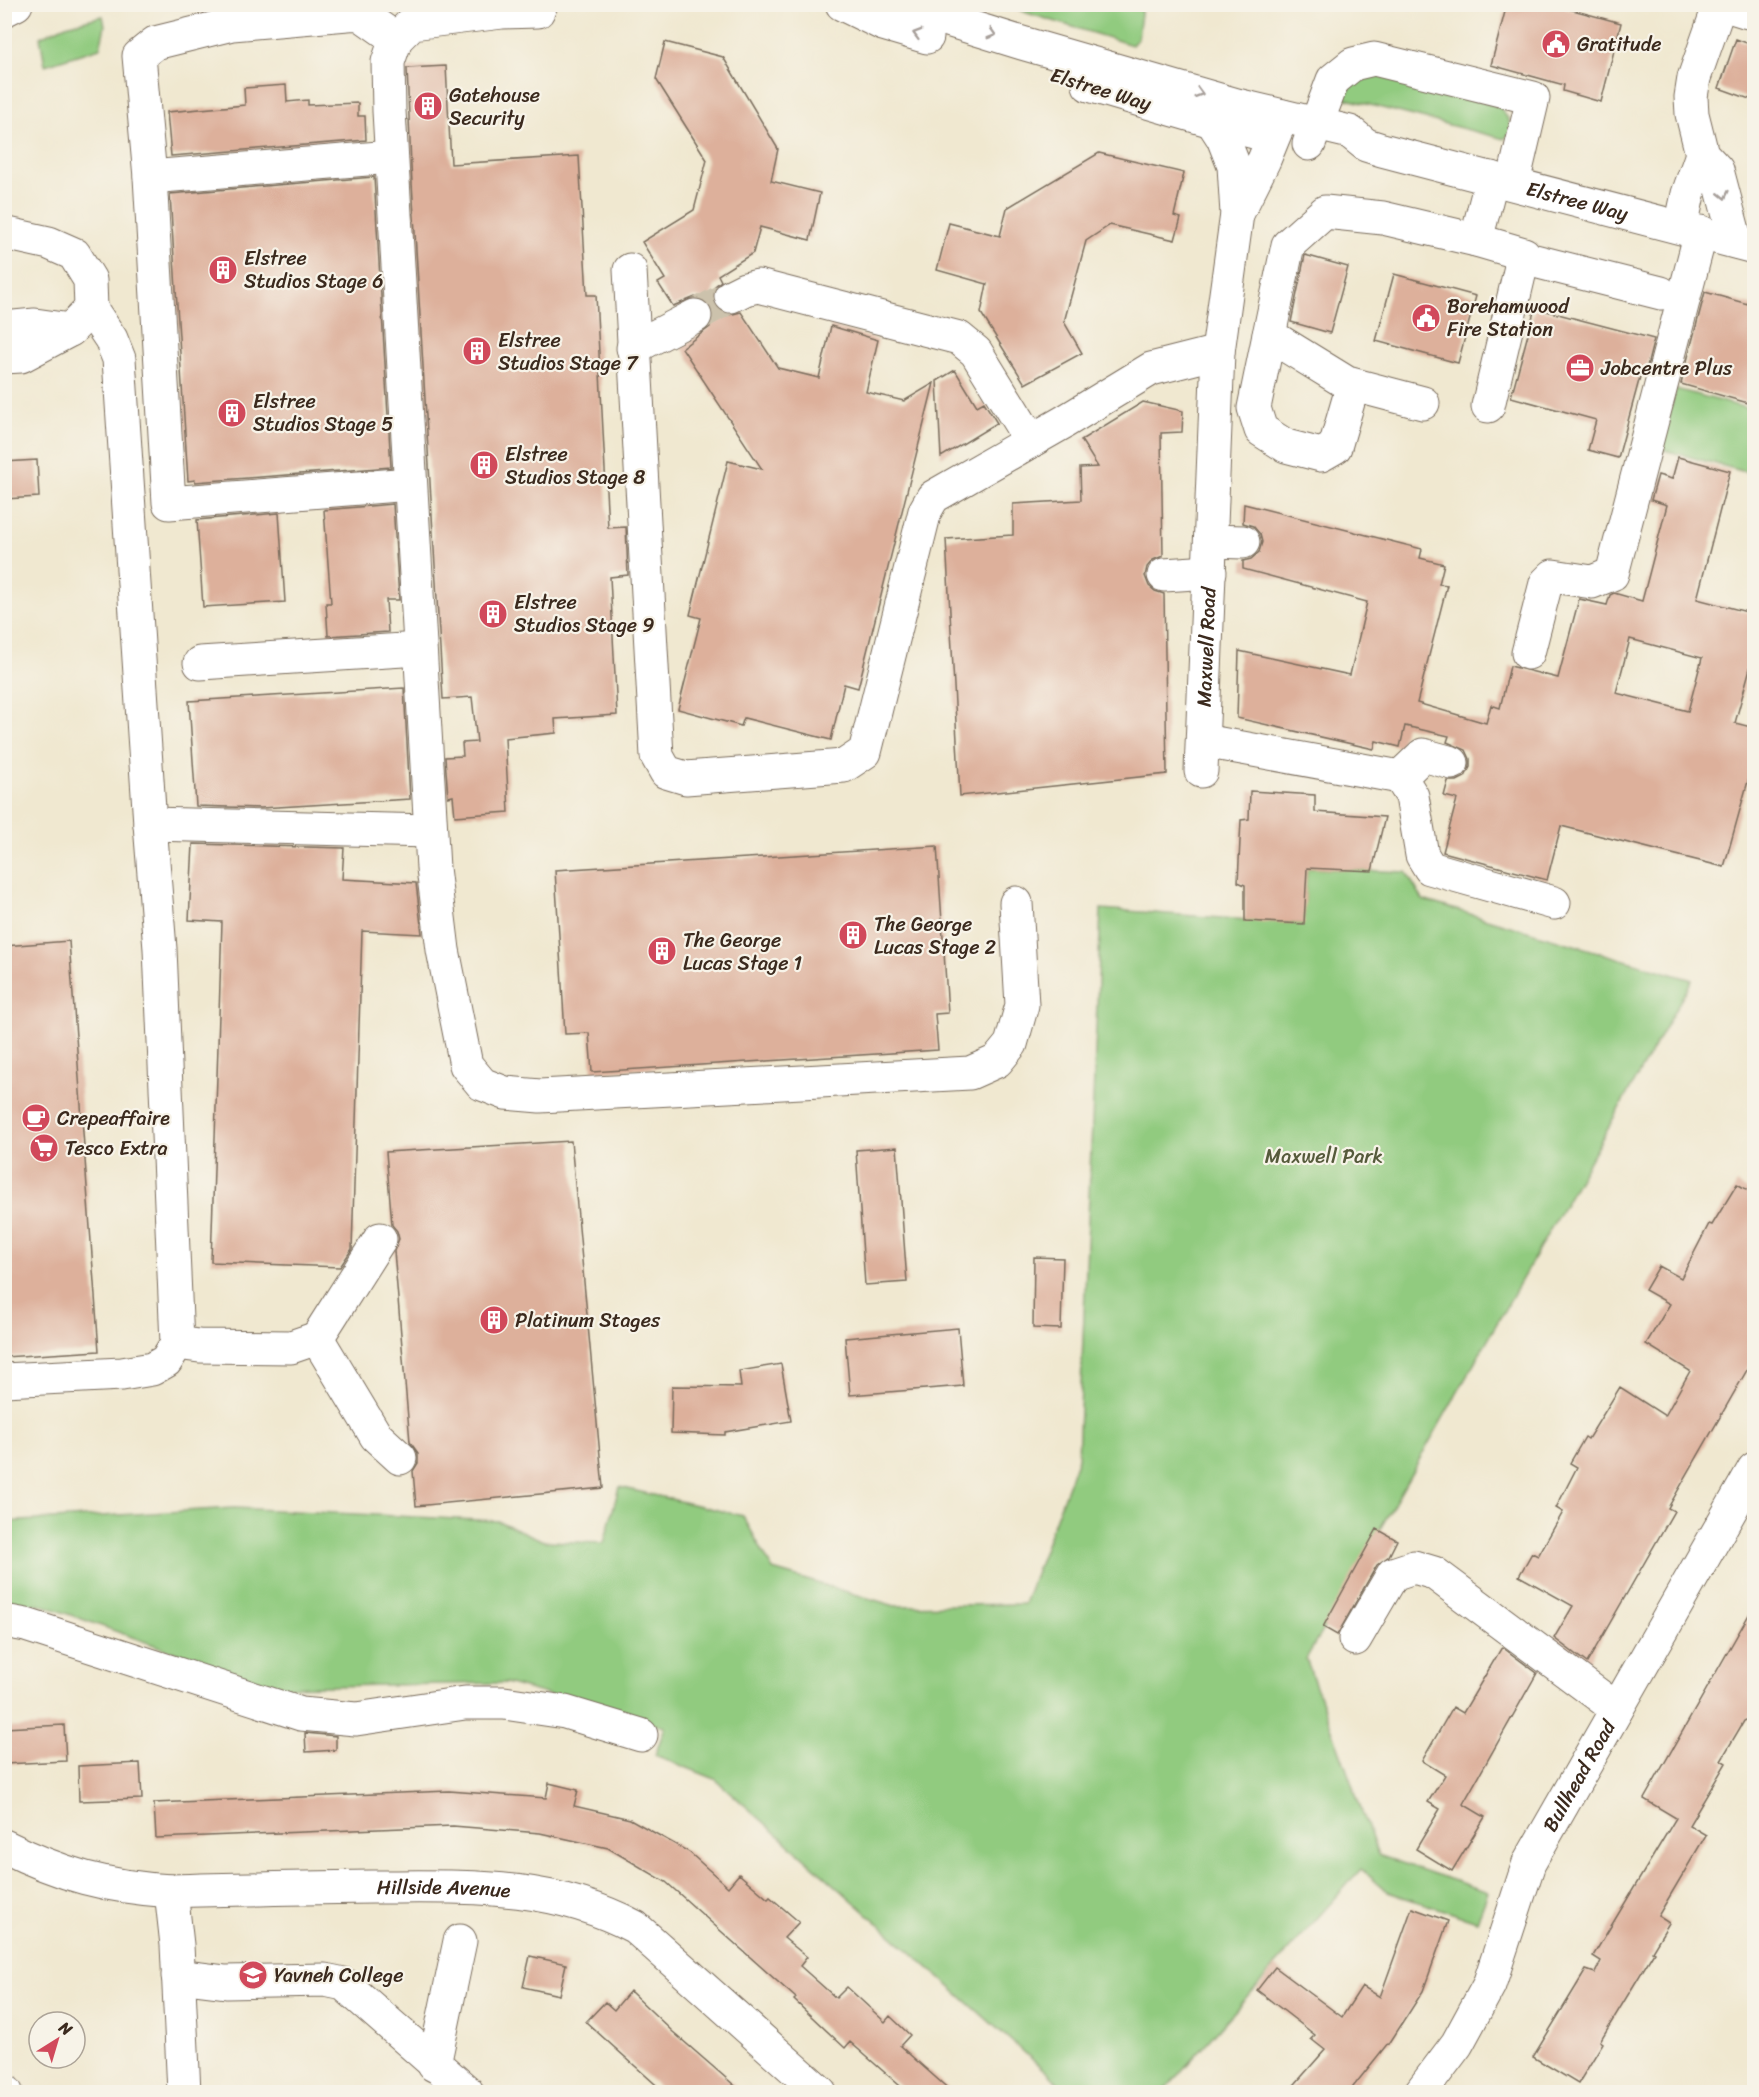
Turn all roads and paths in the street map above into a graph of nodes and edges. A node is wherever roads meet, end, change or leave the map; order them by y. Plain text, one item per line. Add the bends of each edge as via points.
1 (16, 4) edge
2 (541, 4) edge
3 (842, 4) edge
4 (896, 4) edge
5 (1721, 4) edge
6 (4, 10) edge
7 (1755, 12) edge
8 (396, 39) junction
9 (1212, 122) junction
10 (1278, 126) junction
11 (1312, 134) junction
12 (1702, 154) junction
13 (391, 157) junction
14 (150, 177) junction
15 (1502, 181) junction
16 (1237, 213) junction
17 (1691, 230) junction
18 (4, 232) edge
19 (1476, 240) junction
20 (1745, 245) edge
21 (1523, 258) junction
22 (630, 270) dead end
23 (1661, 293) dead end
24 (731, 296) tunnel mouth
25 (695, 316) tunnel mouth
26 (81, 319) junction
27 (4, 327) edge
28 (1269, 335) junction
29 (633, 348) junction
30 (1218, 352) junction
31 (4, 357) edge
32 (1353, 384) junction
33 (1423, 403) dead end
34 (1488, 406) dead end
35 (1031, 441) junction
36 (410, 484) junction
37 (1243, 542) dead end
38 (1210, 557) junction
39 (1164, 575) dead end
40 (419, 649) junction
41 (1528, 653) dead end
42 (200, 663) dead end
43 (1452, 763) dead end
44 (1400, 777) junction
45 (150, 824) junction
46 (430, 831) junction
47 (1016, 903) dead end
48 (1554, 903) dead end
49 (380, 1239) dead end
50 (317, 1338) junction
51 (177, 1344) junction
52 (4, 1380) edge
53 (400, 1458) dead end
54 (1755, 1469) edge
55 (4, 1621) edge
56 (1355, 1639) dead end
57 (1617, 1709) junction
58 (641, 1735) dead end
59 (4, 1846) edge
60 (171, 1891) junction
61 (460, 1941) dead end
62 (178, 1976) junction
63 (434, 2065) junction
64 (184, 2092) edge
65 (466, 2092) edge
66 (819, 2092) edge
67 (1421, 2092) edge

1 - 6 street
2 - 8 street via 538,11 412,23
9 -> 3 street, Elstree Way via 883,24
4 -> 10 street, Elstree Way
5 - 7 street
5 - 12 street via 1691,97
8 - 13 street via 388,62
8 - 14 street via 359,13 232,24 155,44 139,56
9 - 10 street, Elstree Way
9 - 16 street, Maxwell Road via 1234,166
10 - 11 street, Elstree Way
10 - 16 street, Maxwell Road
11 - 15 street, Elstree Way via 1350,132 1366,145
11 - 15 street via 1333,80 1353,64 1374,58 1533,98
12 - 17 street via 1688,194
12 -> 20 street via 1717,170
13 - 14 street
13 - 36 street
14 - 36 street via 169,503
15 - 17 street, Elstree Way
15 - 19 street
16 - 30 street, Maxwell Road
17 - 20 street, Elstree Way
17 - 41 street via 1612,574 1592,582 1553,576 1545,583
18 - 26 street via 74,254 90,280
19 - 21 street via 1524,254
19 - 28 street via 1383,218 1325,212 1288,245
21 - 23 street
21 - 34 street
22 - 29 street
24 - 35 street via 758,286 958,338 976,352
25 - 29 street
26 - 27 street
26 - 31 street via 21,356
26 - 45 street via 111,339 119,359
28 - 32 street
28 - 32 street via 1254,408 1261,430 1286,446 1321,455 1335,447
29 - 35 street via 657,756 666,772 686,778 844,766 865,752 925,511 933,497
30 - 35 street via 1151,369
30 - 38 street, Maxwell Road
32 - 33 street
36 - 40 street
37 - 38 street
38 - 39 street
38 - 44 street, Maxwell Road via 1202,756
40 - 42 street
40 - 46 street
43 - 44 street via 1423,755
44 - 48 street via 1412,796 1422,855 1430,868
45 - 46 street
45 - 51 street via 160,949
46 - 47 street via 442,950 466,1065 482,1084 505,1093 540,1096 970,1073 997,1061 1011,1044 1022,1005
49 - 50 street
50 - 51 street via 291,1347
50 - 53 street via 376,1436
51 - 52 street via 166,1360 152,1369
54 - 57 street, Bullhead Road
55 - 58 street via 300,1714 356,1719 465,1704 504,1703 565,1712
56 - 57 street via 1393,1574 1414,1567 1434,1573
57 - 67 street, Bullhead Road via 1529,1863 1489,1985 1457,2044
59 - 60 street, Hillside Avenue via 78,1876 136,1889
60 - 62 street
60 - 66 street, Hillside Avenue via 504,1889 541,1893 581,1904 635,1927
61 - 63 street
62 - 63 street via 226,1982 325,1980 344,1984
62 - 64 street
63 - 65 street

